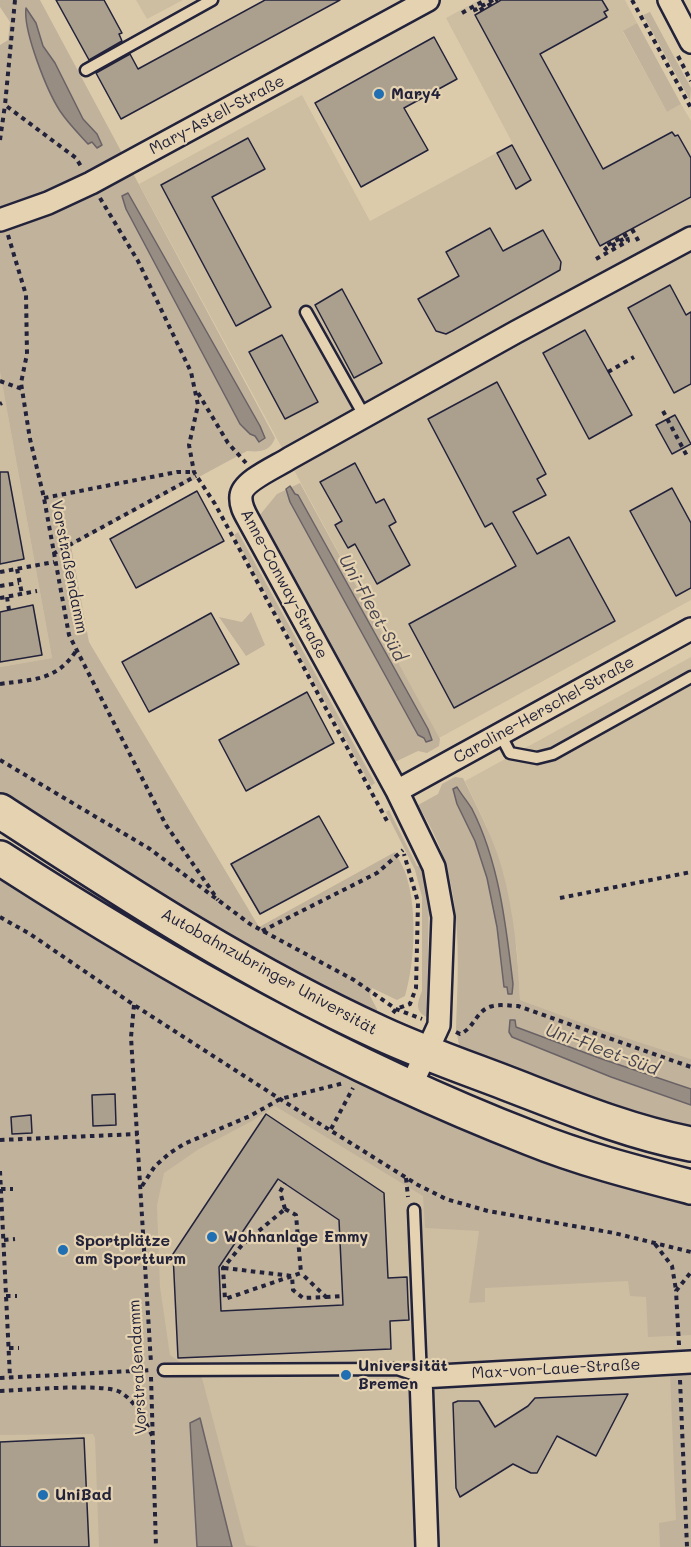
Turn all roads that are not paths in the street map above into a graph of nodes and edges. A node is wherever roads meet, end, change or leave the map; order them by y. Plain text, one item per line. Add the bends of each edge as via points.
1 (212, 0) edge
2 (429, 0) edge
3 (679, 10) edge
4 (691, 42) edge
5 (86, 70) dead end
6 (2, 219) edge
7 (691, 238) edge
8 (306, 312) dead end
9 (365, 417) junction
10 (691, 629) edge
11 (691, 677) edge
12 (500, 734) junction
13 (397, 791) junction
14 (0, 811) edge
15 (0, 858) edge
16 (433, 1038) junction
17 (410, 1088) junction
18 (691, 1144) edge
19 (691, 1187) edge
20 (414, 1210) dead end
21 (685, 1362) edge
22 (164, 1371) dead end
23 (421, 1377) junction
24 (427, 1547) edge

1 - 5 lane
2 - 6 street, Mary-Astell-Straße via 91,183
3 - 4 street
7 - 9 street, Anne-Conway-Straße
8 - 9 lane
9 - 13 street, Anne-Conway-Straße via 257,477 242,490 240,497
10 - 12 street, Caroline-Herschel-Straße
11 - 12 lane via 553,754 537,758 510,753
12 - 13 street, Caroline-Herschel-Straße
13 - 16 street, Anne-Conway-Straße via 434,867 443,917
14 - 16 main road, Autobahnzubringer Universität via 226,953 328,1008 381,1034
15 - 17 main road via 202,982
16 - 17 street, Anne-Conway-Straße
16 - 18 main road, Autobahnzubringer Universität via 581,1112
17 - 19 main road via 531,1139
20 - 23 lane
21 - 23 street, Max-von-Laue-Straße
22 - 23 lane via 397,1369
23 - 24 street

